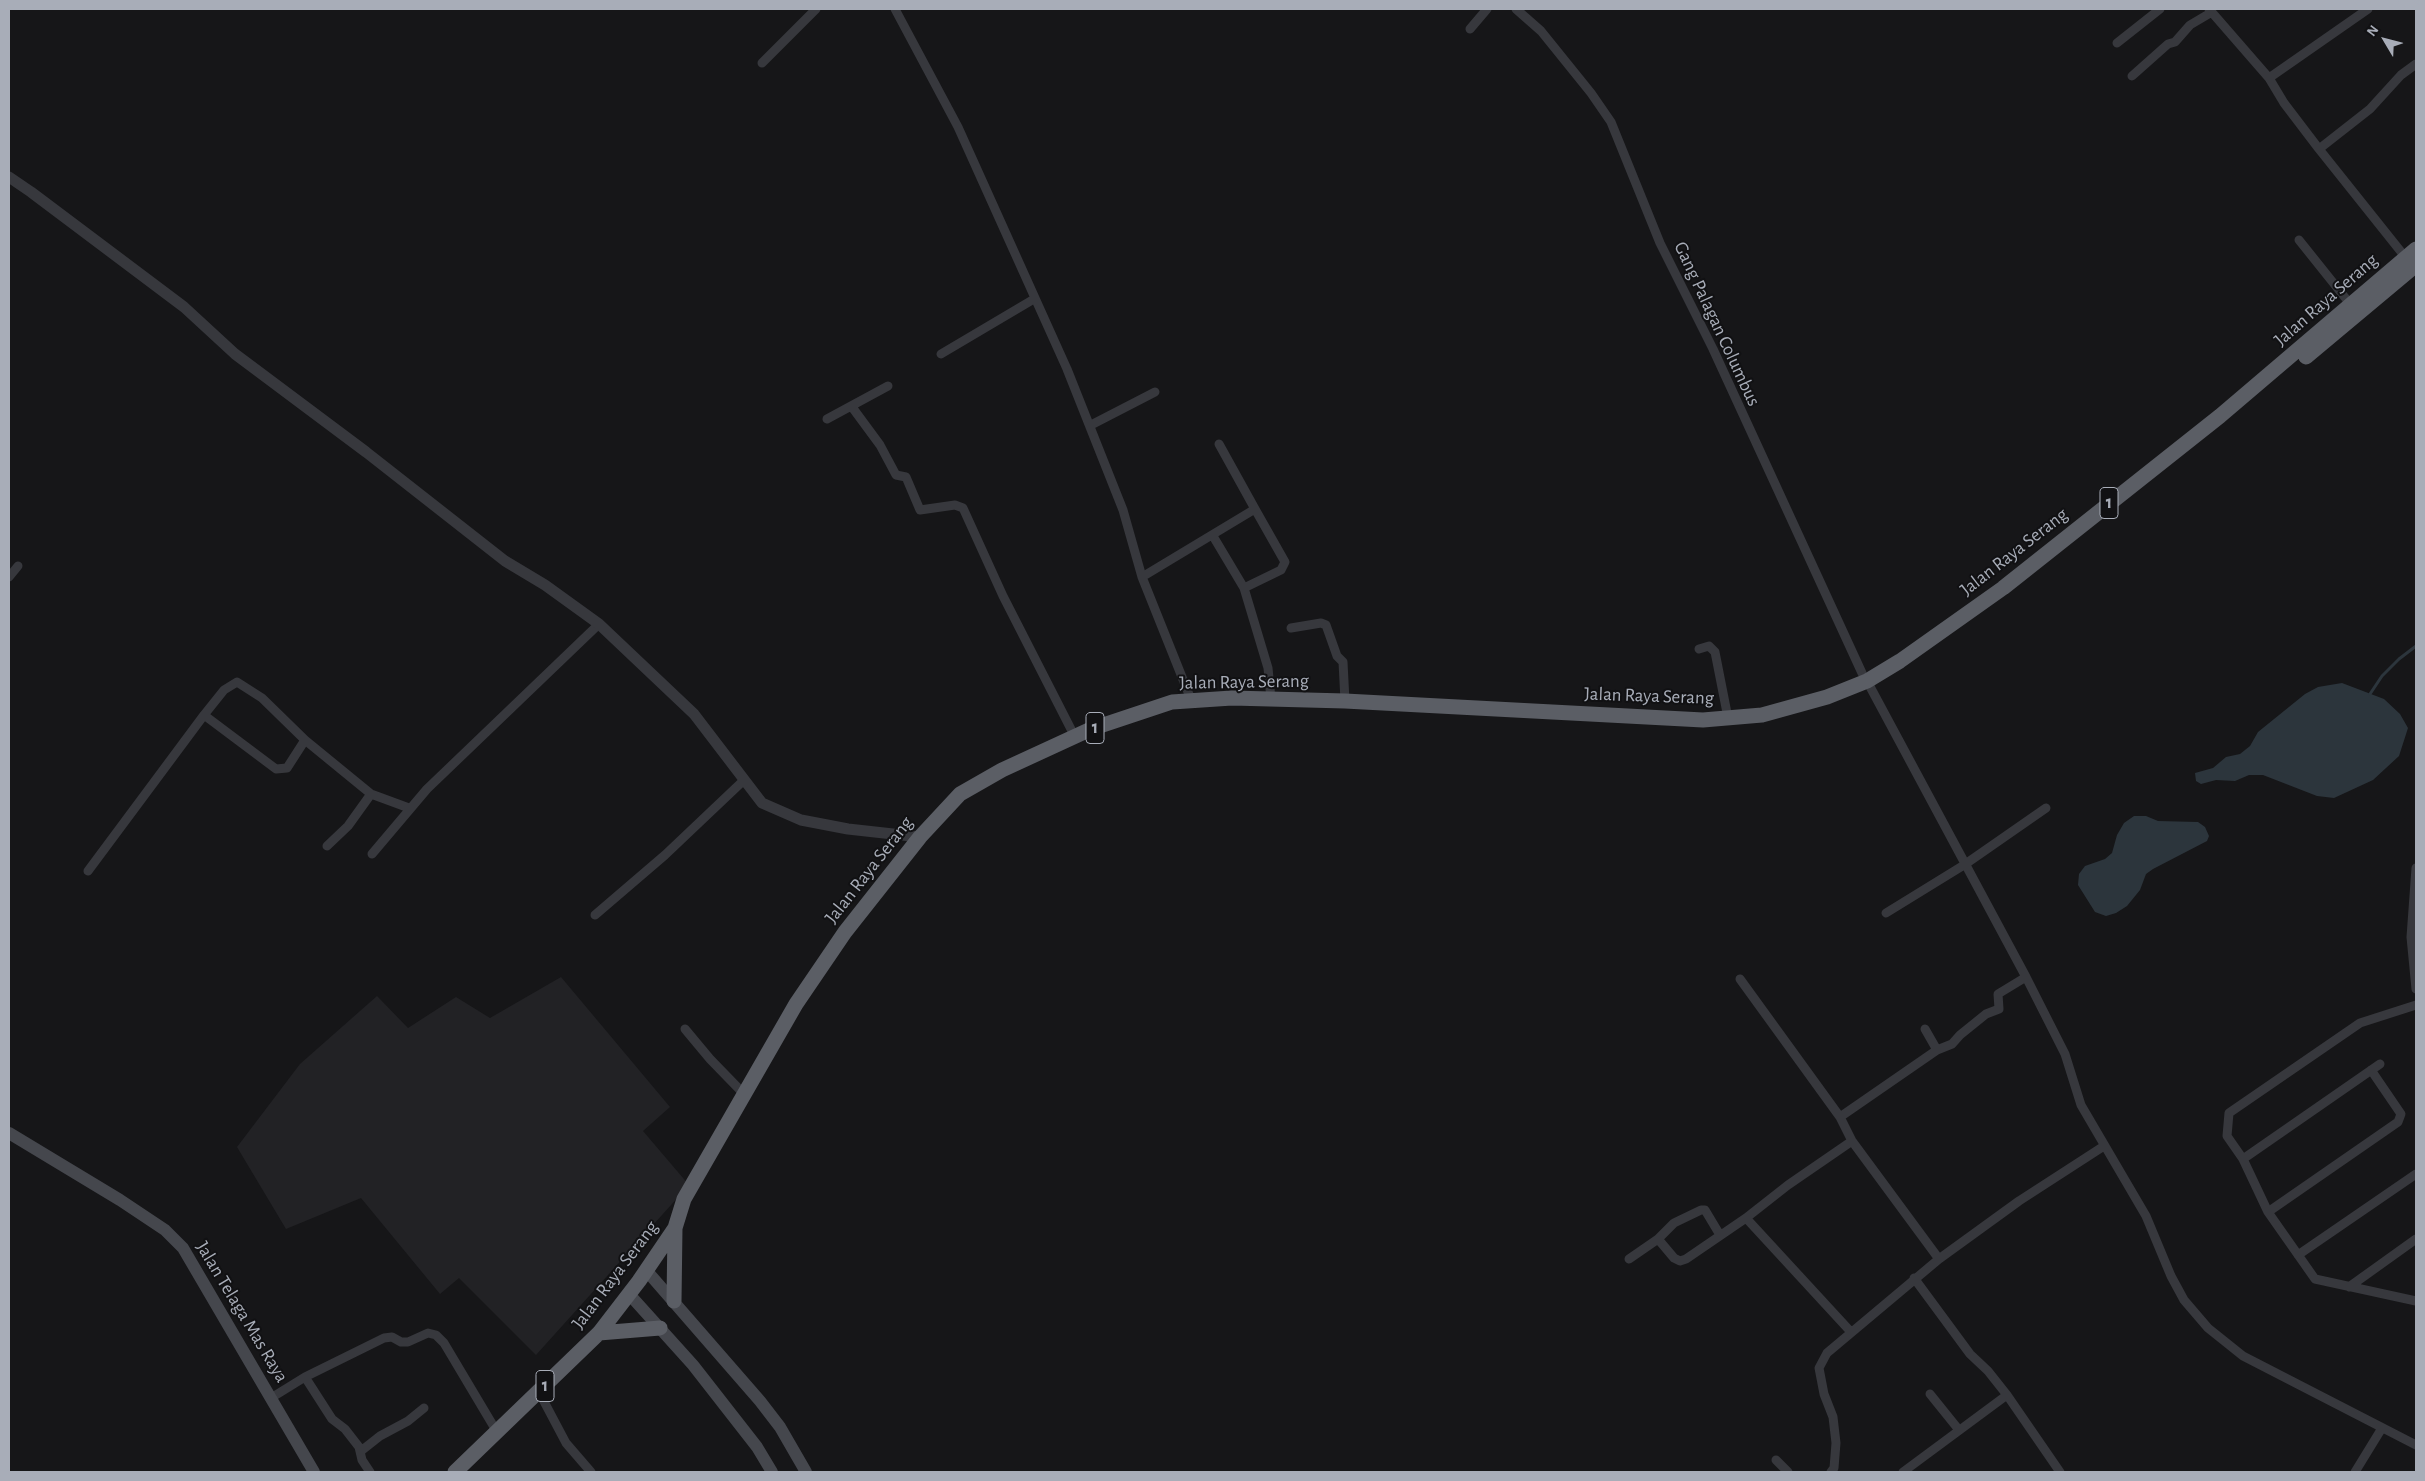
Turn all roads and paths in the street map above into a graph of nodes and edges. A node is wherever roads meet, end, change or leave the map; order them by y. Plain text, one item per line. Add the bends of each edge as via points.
1 (816, 9) edge
2 (895, 9) edge
3 (1487, 9) edge
4 (1516, 9) edge
5 (2160, 9) edge
6 (2368, 9) edge
7 (2210, 10) edge
8 (1470, 29) dead end
9 (2117, 43) dead end
10 (762, 63) dead end
11 (2416, 64) edge
12 (2132, 76) dead end
13 (2268, 78) junction
14 (2319, 150) junction
15 (9, 177) edge
16 (2300, 240) dead end
17 (2413, 257) edge
18 (1034, 299) junction
19 (2351, 305) junction
20 (941, 354) dead end
21 (2263, 381) junction
22 (888, 386) dead end
23 (1154, 392) dead end
24 (852, 407) junction
25 (827, 419) dead end
26 (1091, 425) junction
27 (1219, 444) dead end
28 (1256, 509) junction
29 (1213, 536) junction
30 (18, 566) dead end
31 (9, 577) edge
32 (1142, 577) junction
33 (1244, 588) junction
34 (599, 624) junction
35 (1291, 628) dead end
36 (1698, 649) dead end
37 (1864, 677) junction
38 (1272, 698) junction
39 (1345, 701) junction
40 (1192, 702) junction
41 (204, 715) junction
42 (1728, 718) junction
43 (1075, 737) junction
44 (305, 740) junction
45 (743, 781) junction
46 (371, 794) junction
47 (409, 808) junction
48 (2046, 808) dead end
49 (920, 837) junction
50 (327, 846) dead end
51 (372, 854) dead end
52 (1964, 865) junction
53 (2416, 868) edge
54 (88, 871) dead end
55 (1886, 913) dead end
56 (595, 915) dead end
57 (2413, 937) edge
58 (2026, 977) junction
59 (1740, 979) dead end
60 (2416, 989) edge
61 (2416, 1005) edge
62 (1925, 1028) dead end
63 (685, 1029) dead end
64 (1937, 1050) junction
65 (2380, 1064) dead end
66 (2371, 1070) junction
67 (744, 1093) junction
68 (1840, 1117) junction
69 (9, 1133) edge
70 (1852, 1141) junction
71 (2104, 1146) junction
72 (2243, 1159) junction
73 (2416, 1174) edge
74 (2268, 1212) junction
75 (1746, 1218) junction
76 (675, 1228) junction
77 (1720, 1235) junction
78 (2416, 1239) edge
79 (1658, 1240) junction
80 (2298, 1255) junction
81 (1629, 1259) dead end
82 (1940, 1259) junction
83 (646, 1270) junction
84 (1914, 1278) junction
85 (2349, 1287) junction
86 (628, 1294) junction
87 (674, 1301) junction
88 (2416, 1301) edge
89 (660, 1328) junction
90 (1851, 1332) junction
91 (599, 1333) junction
92 (305, 1377) junction
93 (538, 1392) junction
94 (1930, 1394) dead end
95 (2007, 1395) junction
96 (271, 1398) junction
97 (424, 1408) dead end
98 (2382, 1428) junction
99 (1959, 1430) junction
100 (497, 1432) junction
101 (2416, 1445) edge
102 (361, 1451) junction
103 (1776, 1460) dead end
104 (1835, 1471) edge
105 (314, 1472) edge
106 (370, 1472) edge
107 (456, 1472) edge
108 (591, 1472) edge
109 (772, 1472) edge
110 (806, 1472) edge
111 (1788, 1472) edge
112 (1903, 1472) edge
113 (2060, 1472) edge
114 (2355, 1472) edge

1 - 10 street
2 - 18 street via 958,127
3 - 8 street
4 - 37 street, Gang Palagan Columbus via 1541,31 1612,122 1660,242 1713,349
5 - 9 street
6 - 13 street
7 - 12 street
7 - 13 street
11 - 14 street via 2401,75 2370,109
13 - 14 street
14 - 17 street
15 - 34 street via 184,307 235,354 505,561
16 - 19 street
17 - 19 highway, Jalan Raya Serang / 1
17 - 21 highway, Jalan Raya Serang / 1 via 2296,366
18 - 20 street
18 - 26 street
19 - 21 highway, Jalan Raya Serang / 1
21 - 37 highway, Jalan Raya Serang / 1 via 2003,588 1953,623 1930,633
22 - 24 street
23 - 26 street
24 - 25 street
24 - 43 street via 880,445 895,474 906,477 920,510 955,505 963,508 1003,596
26 - 32 street via 1123,510
27 - 28 street
28 - 29 street
28 - 33 street via 1285,562 1281,570
29 - 32 street
29 - 33 street
30 - 31 street
32 - 40 street
33 - 38 street via 1268,668
34 - 45 street via 694,714
34 - 47 street
35 - 39 street via 1326,625 1337,656 1343,662
36 - 42 street via 1709,646 1715,652
37 - 42 highway, Jalan Raya Serang / 1 via 1762,715
37 - 52 street, Gang Palagan Columbus
38 - 39 highway, Jalan Raya Serang / 1
38 - 40 highway, Jalan Raya Serang / 1
39 - 42 highway, Jalan Raya Serang / 1 via 1616,717
40 - 43 highway, Jalan Raya Serang / 1 via 1172,702
41 - 44 street via 276,769 287,768
41 - 44 street via 224,690 237,682 262,698
41 - 54 street
43 - 49 highway, Jalan Raya Serang / 1 via 1002,770 960,794
44 - 46 street
45 - 49 street via 762,803 801,820
45 - 56 street via 665,855
46 - 47 street
46 - 50 street via 348,826
47 - 51 street
48 - 52 street
49 - 67 highway, Jalan Raya Serang / 1 via 845,932 796,1004
52 - 55 street
52 - 58 street, Gang Palagan Columbus
53 - 57 street
57 - 60 street
58 - 64 street via 1998,994 1999,1009 1980,1019 1952,1044
58 - 71 street, Gang Palagan Columbus via 2065,1054 2081,1105
59 - 68 street
61 - 72 street via 2360,1023 2229,1113 2227,1136
62 - 64 street
63 - 67 street
64 - 68 street
65 - 66 street
66 - 72 street
66 - 74 street via 2401,1114 2398,1122
67 - 76 highway, Jalan Raya Serang / 1 via 684,1199
68 - 70 street
69 - 96 main road, Jalan Telaga Mas Raya via 120,1200 165,1230 183,1248
70 - 75 street
70 - 82 street
71 - 82 street
71 - 98 street, Gang Palagan Columbus via 2146,1216 2184,1300 2208,1328 2243,1356
72 - 74 street
73 - 80 street
74 - 80 street
75 - 77 street
75 - 90 street
76 - 83 highway, Jalan Raya Serang / 1
76 - 87 highway
77 - 79 street via 1680,1261
77 - 79 street via 1705,1210 1701,1210 1674,1223
78 - 85 street
79 - 81 street
80 - 85 street via 2315,1279
82 - 84 street
83 - 86 highway, Jalan Raya Serang / 1
83 - 87 main road
84 - 90 street
84 - 95 street via 1970,1354
85 - 88 street
86 - 89 main road
86 - 91 highway, Jalan Raya Serang / 1
87 - 110 main road via 775,1421
89 - 91 highway
89 - 109 main road via 751,1439
90 - 104 street via 1827,1353 1820,1368 1824,1394 1833,1417
91 - 93 highway, Jalan Raya Serang / 1
92 - 96 street
92 - 100 street via 384,1338 408,1342 428,1333 436,1334
92 - 102 street via 332,1419 345,1429
93 - 100 highway, Jalan Raya Serang / 1
93 - 108 street via 566,1443
94 - 99 street
95 - 99 street
95 - 113 street
96 - 105 main road, Jalan Telaga Mas Raya
97 - 102 street
98 - 101 street, Gang Palagan Columbus
98 - 114 street
99 - 112 street
100 - 107 highway, Jalan Raya Serang / 1
102 - 106 street via 362,1460
103 - 111 street

